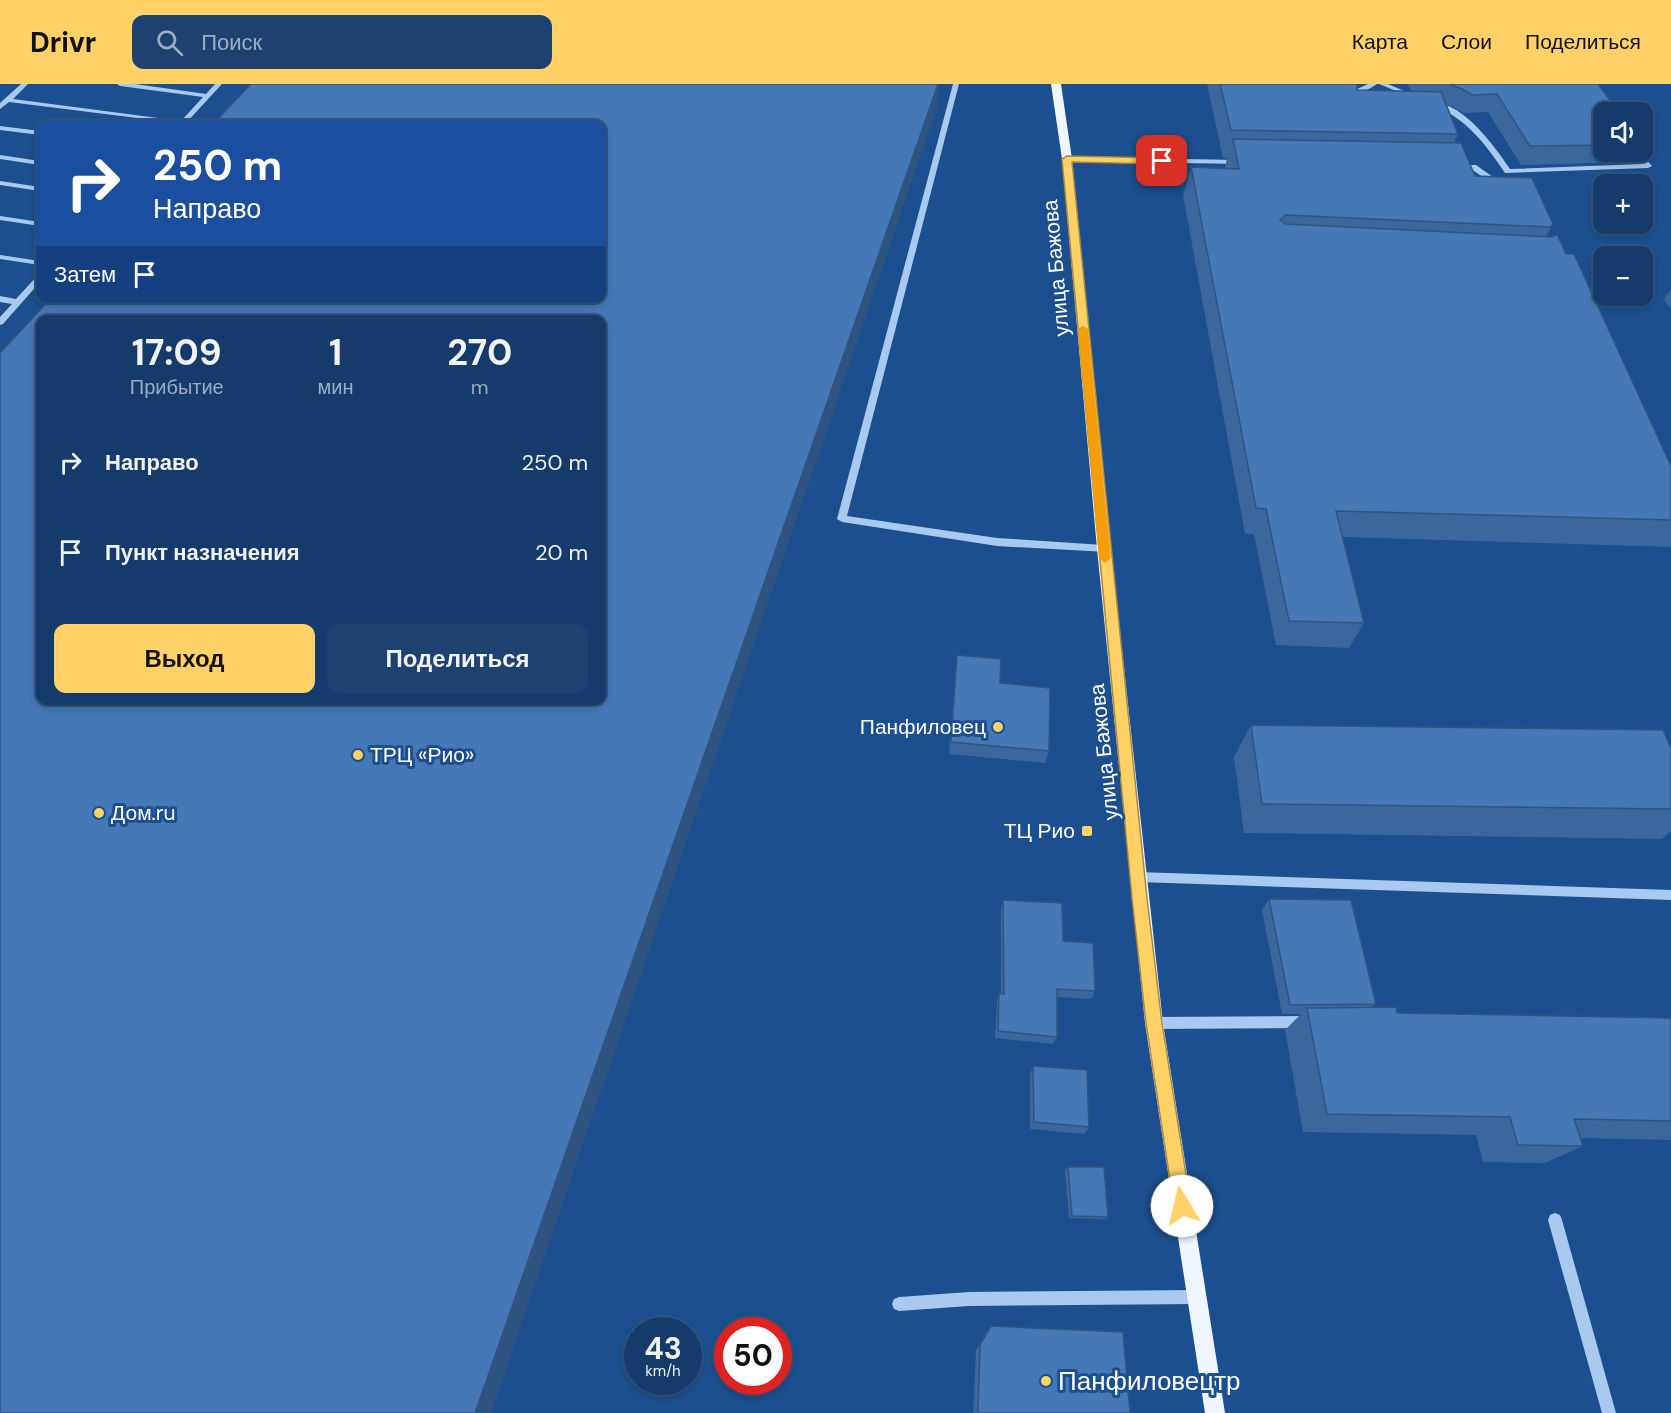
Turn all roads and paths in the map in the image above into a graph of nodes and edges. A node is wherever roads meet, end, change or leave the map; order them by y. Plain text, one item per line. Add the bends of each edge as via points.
1 (25, 84) edge
2 (120, 84) edge
3 (219, 84) edge
4 (956, 84) edge
5 (1056, 84) edge
6 (1374, 84) edge
7 (1382, 84) edge
8 (942, 92) dead end
9 (1337, 92) edge
10 (953, 94) junction
11 (207, 96) junction
12 (1422, 99) edge
13 (7, 100) junction
14 (1432, 103) edge
15 (0, 106) edge
16 (153, 120) edge
17 (186, 120) edge
18 (0, 128) edge
19 (36, 132) edge
20 (0, 157) edge
21 (1067, 159) junction
22 (36, 162) edge
23 (1246, 162) edge
24 (1645, 162) edge
25 (1449, 166) edge
26 (0, 183) edge
27 (36, 188) edge
28 (1510, 191) edge
29 (0, 218) edge
30 (36, 223) edge
31 (0, 257) edge
32 (36, 262) edge
33 (36, 282) edge
34 (0, 299) edge
35 (18, 302) junction
36 (0, 322) edge
37 (1104, 549) junction
38 (1138, 877) junction
39 (1671, 895) edge
40 (1320, 1022) edge
41 (1154, 1023) junction
42 (1555, 1220) dead end
43 (1196, 1298) junction
44 (900, 1304) dead end
45 (1215, 1413) edge
46 (1609, 1413) edge

1 - 13 lane
2 - 11 lane
3 - 11 lane
4 - 10 lane
5 - 21 main road, улица Бажова
6 - 9 lane via 1356,92
7 - 12 lane
8 - 10 lane
10 - 37 lane via 842,519 997,542
11 - 17 lane
13 - 15 lane
13 - 16 lane
14 - 24 lane via 1472,124 1508,171 1648,166
18 - 19 lane
20 - 22 lane
21 - 23 lane
21 - 37 main road, улица Бажова
25 - 28 lane via 1473,167
26 - 27 lane
29 - 30 lane
31 - 32 lane
33 - 35 lane
34 - 35 lane
35 - 36 lane
37 - 38 main road, улица Бажова
38 - 39 lane
38 - 41 main road, улица Бажова
40 - 41 lane
41 - 43 main road, улица Бажова
42 - 46 lane
43 - 44 lane via 969,1299
43 - 45 main road, улица Бажова

